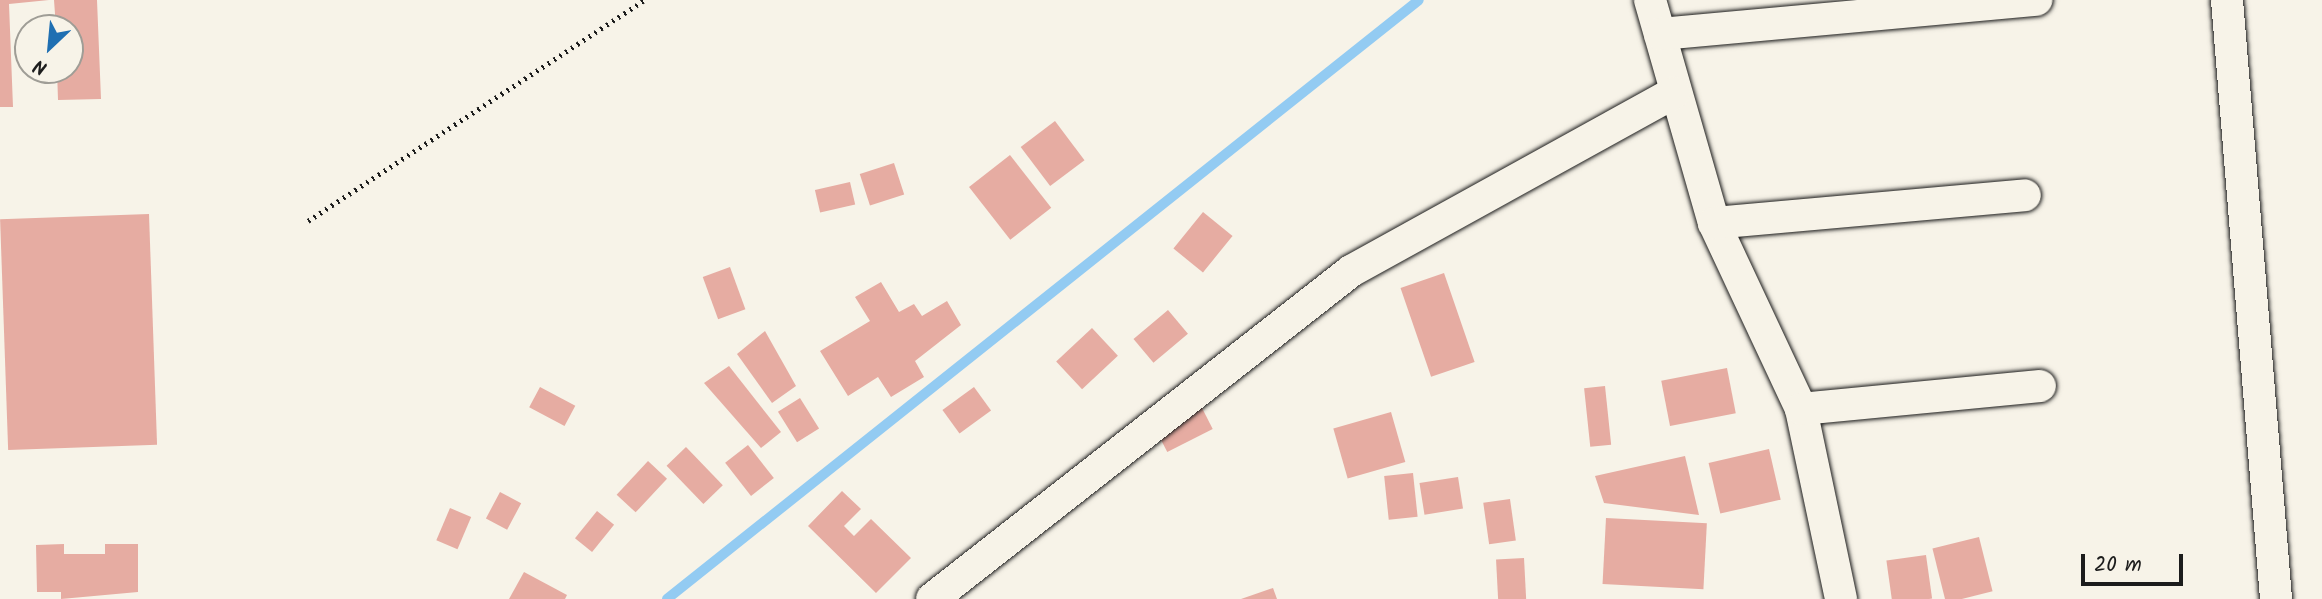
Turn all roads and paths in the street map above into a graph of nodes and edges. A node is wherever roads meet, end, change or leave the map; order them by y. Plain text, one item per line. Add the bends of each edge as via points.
1 (644, 0) edge
2 (1650, 0) edge
3 (2036, 0) edge
4 (2227, 0) edge
5 (1660, 34) junction
6 (1674, 93) junction
7 (2025, 195) dead end
8 (308, 221) dead end
9 (1714, 223) junction
10 (2040, 386) dead end
11 (1801, 409) junction
12 (932, 599) edge
13 (1841, 599) edge
14 (2276, 599) edge

1 - 8 path
2 - 5 street
3 - 5 street
4 - 14 street
5 - 6 street
6 - 9 street
6 - 12 street via 1351,271
7 - 9 street
9 - 11 street
10 - 11 street
11 - 13 street

